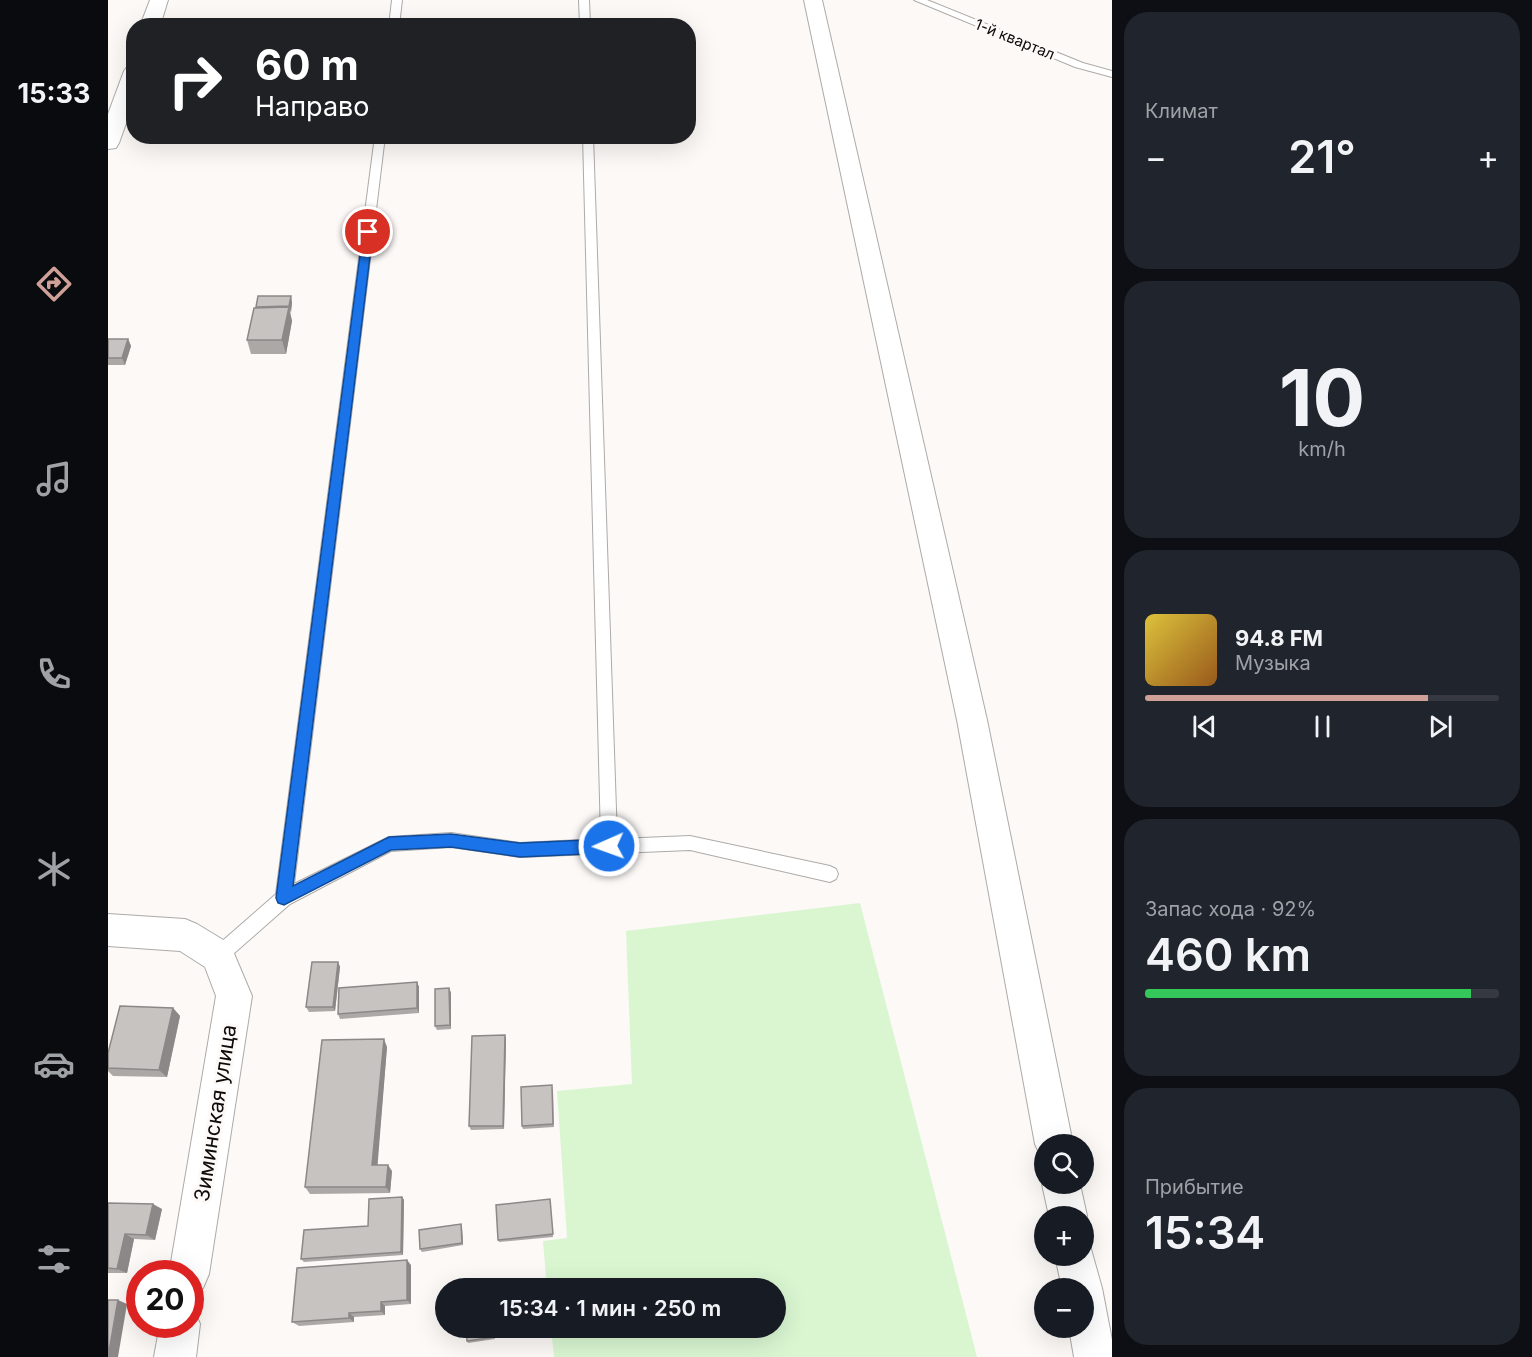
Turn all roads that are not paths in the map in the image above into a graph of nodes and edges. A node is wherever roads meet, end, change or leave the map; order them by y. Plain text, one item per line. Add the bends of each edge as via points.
1 (159, 0) edge
2 (397, 0) edge
3 (584, 0) edge
4 (813, 0) edge
5 (919, 0) edge
6 (153, 18) edge
7 (395, 18) edge
8 (585, 18) edge
9 (1112, 74) edge
10 (126, 92) edge
11 (108, 143) edge
12 (379, 144) edge
13 (588, 144) edge
14 (609, 846) junction
15 (830, 874) dead end
16 (284, 898) junction
17 (108, 930) edge
18 (218, 956) junction
19 (1052, 1134) edge
20 (191, 1260) edge
21 (178, 1338) edge
22 (1091, 1338) edge
23 (175, 1357) edge
24 (1095, 1357) edge

1 - 6 street
2 - 7 lane
3 - 8 lane
4 - 19 street via 972,720
5 - 9 lane, 1-й квартал
10 - 11 street
12 - 16 lane
13 - 14 lane
14 - 15 lane via 690,843
14 - 16 lane via 520,850 451,840 389,844
16 - 18 lane
17 - 18 street via 185,935
18 - 20 street, Зиминская улица via 234,996
21 - 23 street
22 - 24 street

